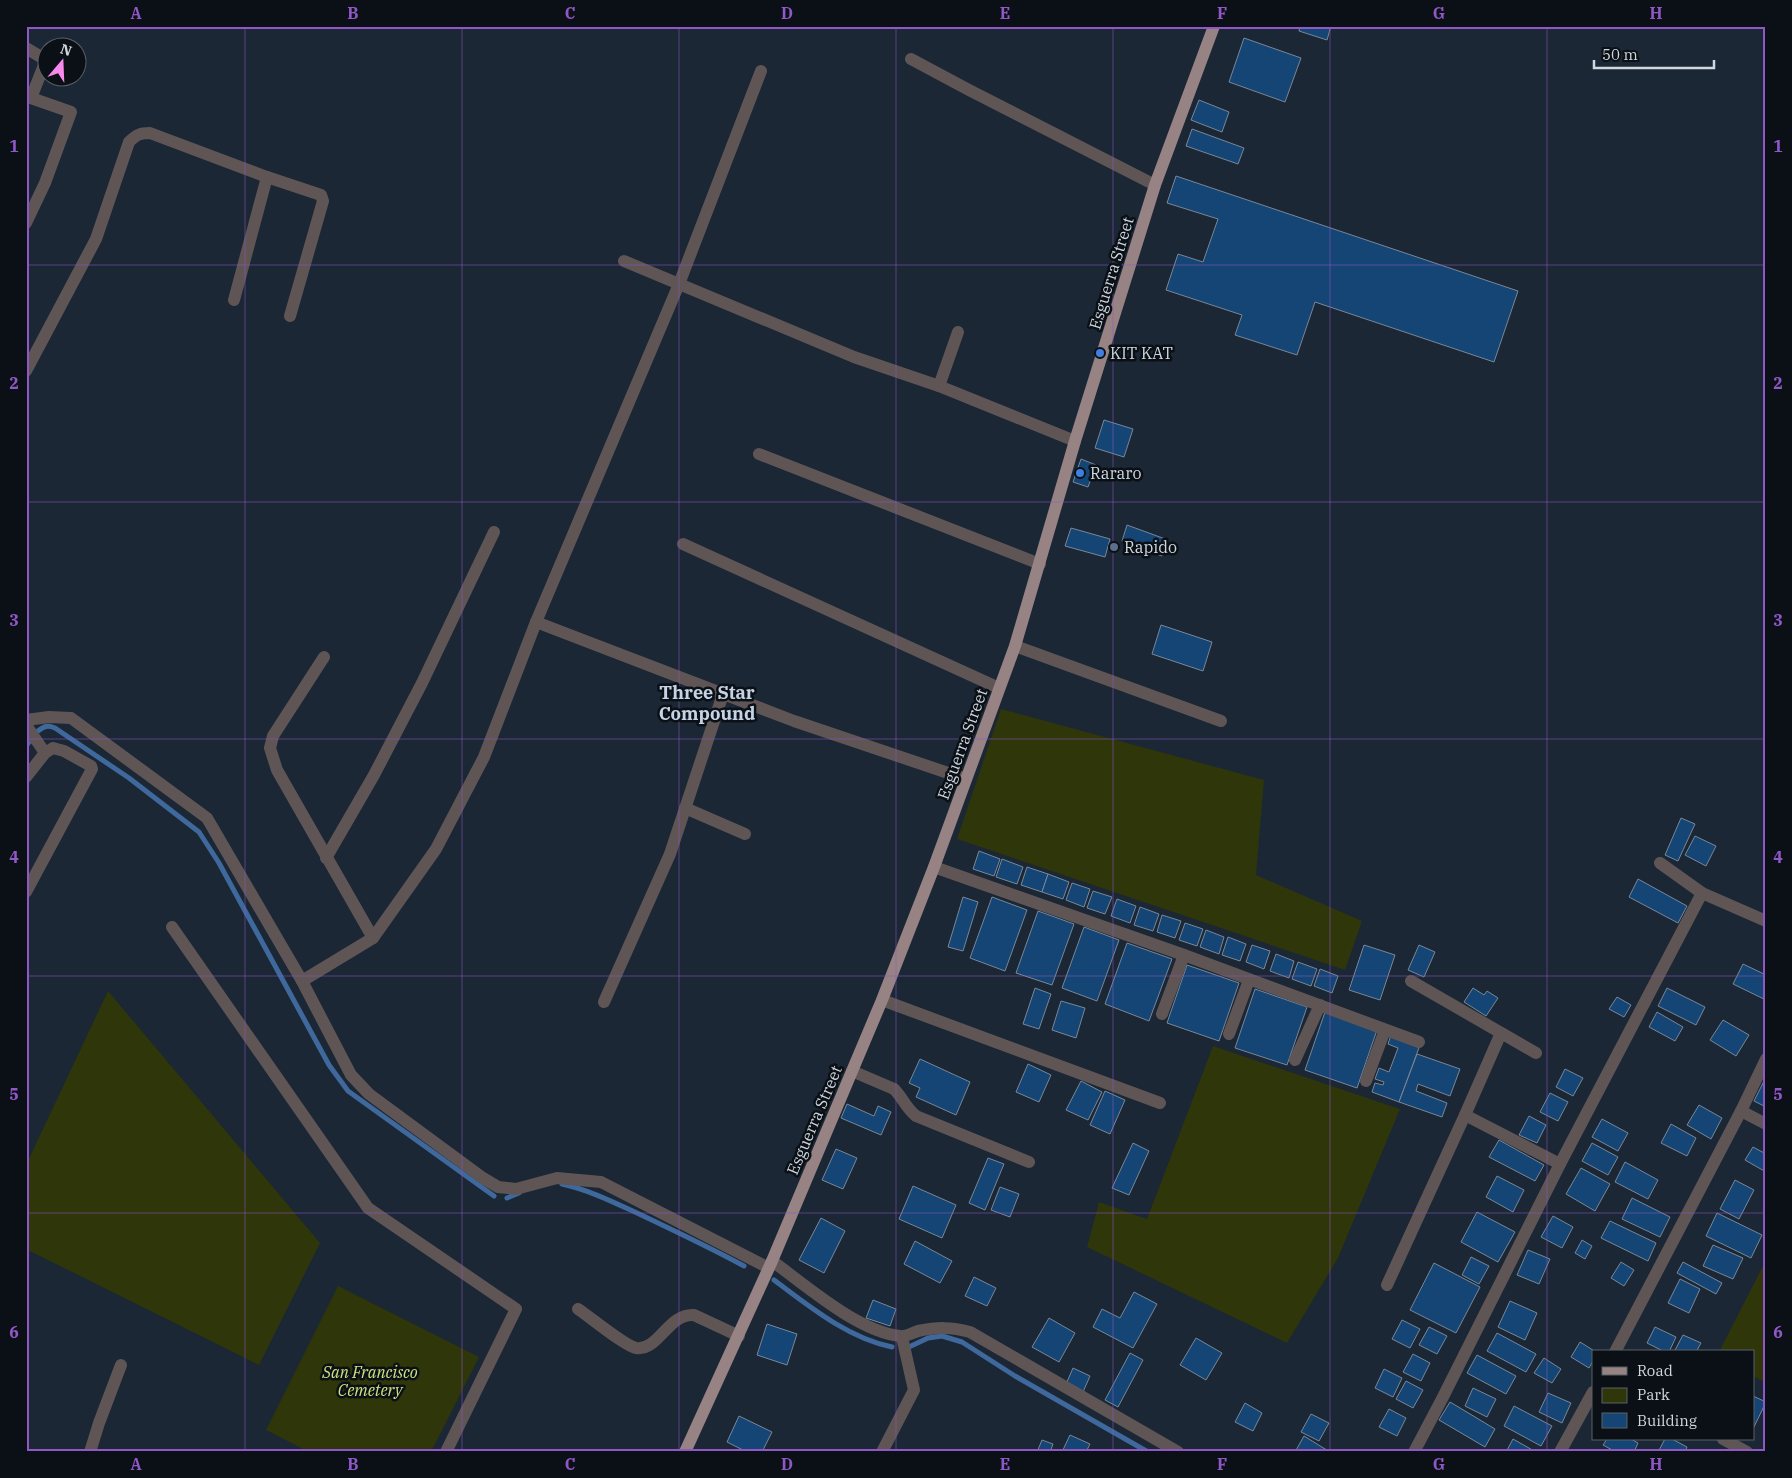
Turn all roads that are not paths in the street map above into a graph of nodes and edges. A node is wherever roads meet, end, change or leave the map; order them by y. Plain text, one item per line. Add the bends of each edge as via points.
1 (1214, 26) edge
2 (26, 48) edge
3 (911, 59) dead end
4 (761, 71) dead end
5 (28, 104) edge
6 (267, 177) junction
7 (1155, 184) junction
8 (26, 223) edge
9 (624, 261) dead end
10 (679, 284) junction
11 (234, 300) dead end
12 (290, 316) dead end
13 (958, 332) dead end
14 (26, 371) edge
15 (939, 386) junction
16 (1075, 441) junction
17 (759, 454) dead end
18 (494, 532) dead end
19 (683, 544) dead end
20 (1040, 564) junction
21 (536, 622) junction
22 (1015, 646) junction
23 (324, 657) dead end
24 (999, 688) junction
25 (723, 694) junction
26 (26, 720) edge
27 (1222, 721) dead end
28 (26, 724) edge
29 (45, 753) junction
30 (26, 777) edge
31 (966, 779) junction
32 (685, 808) junction
33 (745, 834) dead end
34 (326, 858) junction
35 (1660, 863) dead end
36 (934, 867) junction
37 (26, 892) edge
38 (1702, 893) junction
39 (1766, 921) edge
40 (172, 927) dead end
41 (373, 938) junction
42 (1184, 955) junction
43 (1250, 980) junction
44 (302, 981) junction
45 (1410, 981) dead end
46 (882, 1000) junction
47 (604, 1002) dead end
48 (1320, 1006) junction
49 (1162, 1014) dead end
50 (1385, 1030) junction
51 (1501, 1033) junction
52 (1230, 1034) dead end
53 (1419, 1042) dead end
54 (1536, 1053) dead end
55 (1295, 1060) dead end
56 (1766, 1060) edge
57 (852, 1071) junction
58 (1366, 1081) dead end
59 (1160, 1103) dead end
60 (1741, 1111) junction
61 (1465, 1115) junction
62 (1766, 1124) edge
63 (1028, 1162) dead end
64 (1560, 1164) junction
65 (771, 1265) junction
66 (1387, 1285) dead end
67 (578, 1309) dead end
68 (739, 1336) junction
69 (902, 1337) junction
70 (1617, 1350) edge
71 (121, 1365) dead end
72 (1592, 1394) edge
73 (1725, 1440) edge
74 (90, 1452) edge
75 (446, 1452) edge
76 (685, 1452) edge
77 (882, 1452) edge
78 (1178, 1452) edge
79 (1414, 1452) edge
80 (1560, 1452) edge
81 (1747, 1452) edge

1 - 7 main road, Esguerra Street
2 - 5 street via 46,60
3 - 7 street
4 - 10 street
5 - 8 street via 71,112 46,184
6 - 11 street
6 - 12 street via 319,194 323,201
6 - 14 street via 150,133 135,136 129,142 96,239
7 - 16 main road, Esguerra Street
9 - 10 street
10 - 15 street via 854,356
10 - 21 street
13 - 15 street
15 - 16 street
16 - 20 main road, Esguerra Street
17 - 20 street
18 - 34 street via 422,683
19 - 24 street
20 - 22 main road, Esguerra Street
21 - 25 street
21 - 41 street via 484,757 436,849
22 - 24 main road, Esguerra Street
22 - 27 street
23 - 34 street via 273,736 270,748 277,770
24 - 31 main road, Esguerra Street
25 - 31 street
25 - 32 street
26 - 44 street via 71,718 207,818
28 - 29 street
29 - 30 street
29 - 37 street via 57,749 92,769
31 - 36 main road, Esguerra Street
32 - 33 street
32 - 47 street via 670,854
34 - 41 street
35 - 38 street
36 - 42 street
36 - 46 main road, Esguerra Street
38 - 39 street
38 - 64 street
40 - 75 street via 368,1208 516,1309
41 - 44 street
42 - 43 street
42 - 49 street
43 - 48 street
43 - 52 street
44 - 65 street via 358,1083 482,1178 498,1187 516,1189 557,1178 601,1182
45 - 51 street
46 - 57 main road, Esguerra Street
46 - 59 street
48 - 50 street
48 - 55 street
50 - 53 street
50 - 58 street
51 - 54 street
51 - 61 street
56 - 60 street
57 - 63 street via 894,1089 916,1116
57 - 65 main road, Esguerra Street
60 - 62 street
60 - 70 street
61 - 64 street
61 - 66 street
64 - 79 street
65 - 68 main road, Esguerra Street
65 - 69 street via 852,1319
67 - 68 street via 627,1344 638,1348 650,1346 675,1320 687,1314
68 - 76 main road, Esguerra Street
69 - 77 street via 914,1390
69 - 78 street via 950,1327 970,1332
71 - 74 street
72 - 80 street
73 - 81 street

